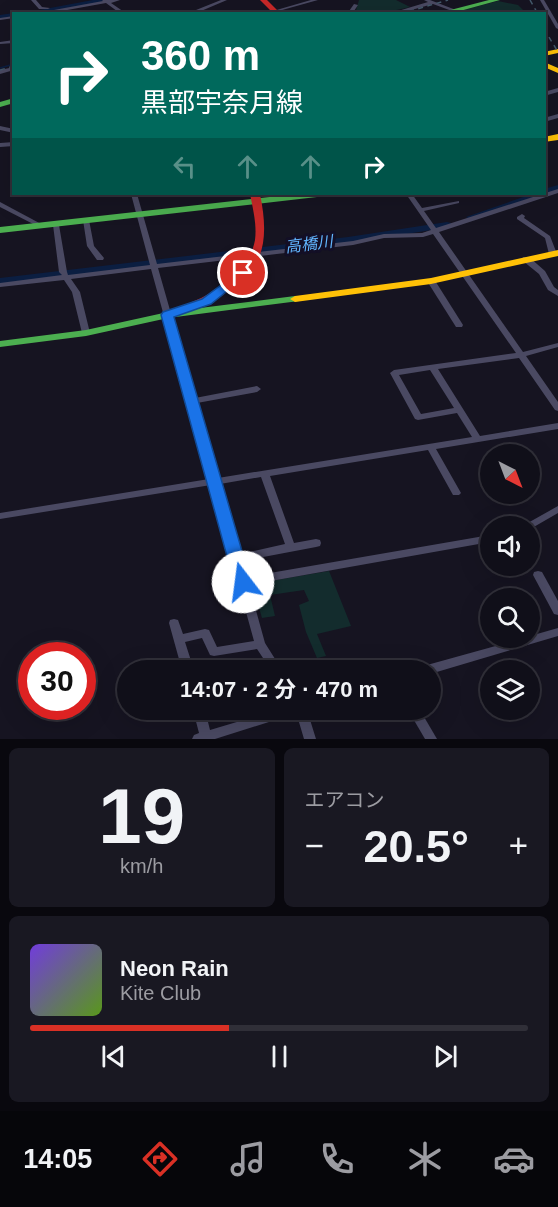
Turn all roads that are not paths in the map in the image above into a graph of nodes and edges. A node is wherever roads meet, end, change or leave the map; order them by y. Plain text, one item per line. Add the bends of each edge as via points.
1 (33, 0) edge
2 (96, 0) edge
3 (118, 0) edge
4 (225, 0) edge
5 (263, 0) edge
6 (316, 0) edge
7 (425, 0) edge
8 (497, 0) edge
9 (542, 0) edge
10 (105, 1) edge
11 (347, 5) dead end
12 (434, 8) edge
13 (295, 10) dead end
14 (280, 11) edge
15 (45, 12) edge
16 (122, 12) edge
17 (194, 12) edge
18 (348, 12) edge
19 (405, 12) edge
20 (558, 28) edge
21 (11, 69) edge
22 (0, 72) edge
23 (558, 191) edge
24 (546, 194) edge
25 (134, 195) edge
26 (297, 195) edge
27 (410, 195) edge
28 (543, 195) edge
29 (256, 197) edge
30 (558, 201) edge
31 (457, 202) dead end
32 (0, 204) edge
33 (420, 210) junction
34 (140, 213) junction
35 (522, 216) dead end
36 (86, 220) junction
37 (56, 225) junction
38 (42, 226) junction
39 (0, 230) edge
40 (435, 231) junction
41 (256, 254) junction
42 (556, 254) edge
43 (100, 258) dead end
44 (526, 259) junction
45 (155, 266) junction
46 (464, 276) junction
47 (67, 277) junction
48 (430, 281) junction
49 (0, 285) edge
50 (558, 294) edge
51 (168, 315) junction
52 (459, 324) dead end
53 (86, 333) junction
54 (0, 344) edge
55 (558, 345) edge
56 (520, 355) junction
57 (434, 368) junction
58 (257, 389) dead end
59 (192, 401) junction
60 (558, 408) edge
61 (458, 410) junction
62 (558, 426) edge
63 (478, 439) junction
64 (431, 447) junction
65 (265, 474) junction
66 (215, 482) junction
67 (456, 493) dead end
68 (558, 509) edge
69 (0, 516) edge
70 (540, 520) edge
71 (480, 540) edge
72 (316, 543) dead end
73 (291, 547) junction
74 (236, 558) junction
75 (538, 576) dead end
76 (243, 582) junction
77 (558, 610) edge
78 (174, 623) dead end
79 (558, 632) edge
80 (179, 639) junction
81 (260, 644) junction
82 (185, 660) edge
83 (270, 660) edge
84 (441, 666) edge
85 (200, 720) edge
86 (258, 720) edge
87 (304, 720) edge
88 (420, 720) edge
89 (202, 737) edge
90 (310, 739) edge
91 (431, 739) edge

1 - 2 street via 47,8
3 - 10 street
4 - 17 street
5 - 14 street
6 - 14 street
7 - 12 street
8 - 12 street via 454,10
9 - 20 street
10 - 15 street
10 - 16 street
11 - 18 street via 356,6
12 - 19 street
13 - 14 street
21 - 22 street
23 - 24 street
24 - 30 street
25 - 34 street
26 - 29 street
27 - 33 street
28 - 40 street
29 - 34 street
29 - 41 street via 263,233
31 - 33 street
32 - 38 street
33 - 40 street
34 - 36 street
34 - 45 street
35 - 42 street via 519,219 548,237
36 - 37 street
36 - 43 street via 91,246
37 - 38 street
37 - 47 street via 63,273
38 - 39 street
40 - 41 street via 412,237 384,236
40 - 46 street
41 - 45 street
41 - 51 street via 243,273 213,297
42 - 44 street
44 - 46 street
44 - 50 street
45 - 47 street
45 - 51 street
46 - 48 street
46 - 56 street
47 - 49 street
47 - 53 street via 76,292
48 - 51 street
48 - 52 street
51 - 53 street
51 - 59 street
53 - 54 street
55 - 56 street
56 - 57 street
56 - 60 street
57 - 61 street
57 - 61 street via 394,373 418,417
58 - 59 street
59 - 66 street
61 - 63 street
62 - 63 street
63 - 64 street
64 - 65 street
64 - 67 street
65 - 66 street
65 - 73 street
66 - 69 street
66 - 74 street
68 - 70 street
71 - 76 street
72 - 73 street
73 - 74 street
74 - 76 street
75 - 77 street
76 - 81 street
78 - 80 street
79 - 84 street
80 - 81 street via 205,633 214,652
80 - 82 street
81 - 83 street
85 - 89 street
86 - 89 street
87 - 90 street
88 - 91 street

